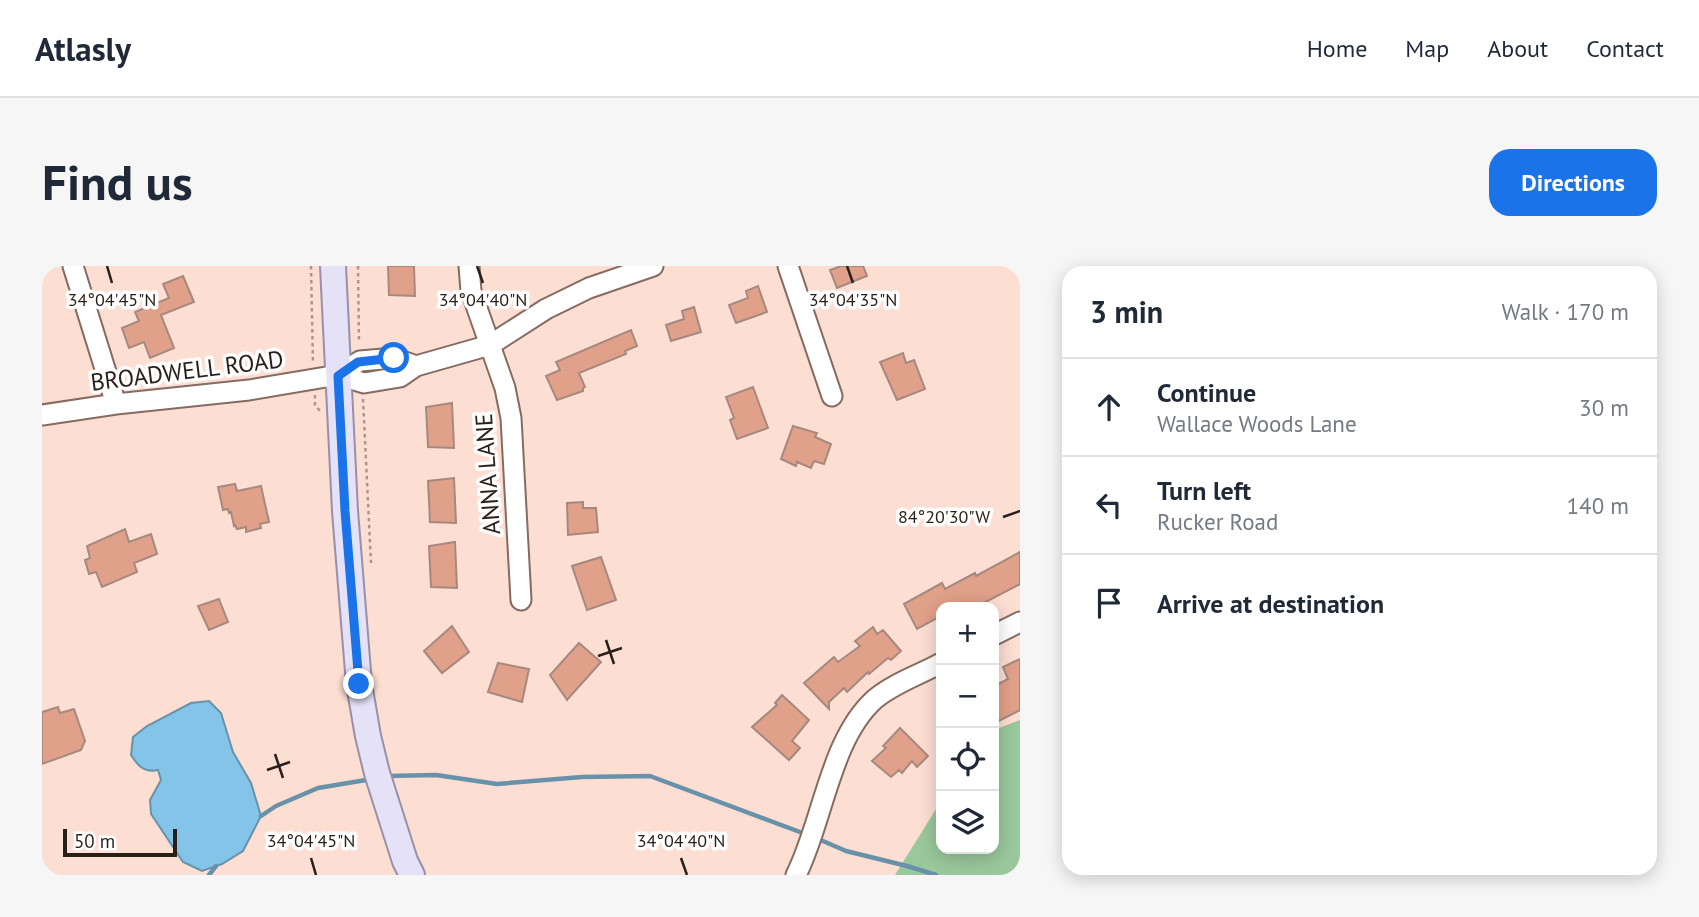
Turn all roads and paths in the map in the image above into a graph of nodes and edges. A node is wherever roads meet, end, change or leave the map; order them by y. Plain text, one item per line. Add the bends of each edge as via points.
1 (73, 266) edge
2 (333, 266) edge
3 (358, 266) edge
4 (469, 266) edge
5 (653, 266) edge
6 (788, 266) edge
7 (489, 345) junction
8 (360, 361) junction
9 (416, 366) junction
10 (338, 376) junction
11 (362, 382) junction
12 (832, 396) dead end
13 (116, 404) junction
14 (42, 415) edge
15 (371, 562) dead end
16 (521, 600) dead end
17 (1020, 622) edge
18 (999, 632) edge
19 (937, 665) edge
20 (412, 875) edge
21 (796, 875) edge

1 - 13 street
2 - 10 main road
3 - 8 path
4 - 7 street, ANNA LANE via 471,291
5 - 7 street via 546,309
6 - 12 street
7 - 9 street
7 - 16 street, ANNA LANE via 511,418
8 - 9 street via 394,358
8 - 10 street
9 - 11 street via 400,377
10 - 11 street
10 - 13 street, BROADWELL ROAD
10 - 20 main road via 359,684 377,773
11 - 15 path
13 - 14 street, BROADWELL ROAD
17 - 18 street
19 - 21 street via 892,687 858,717 842,747

